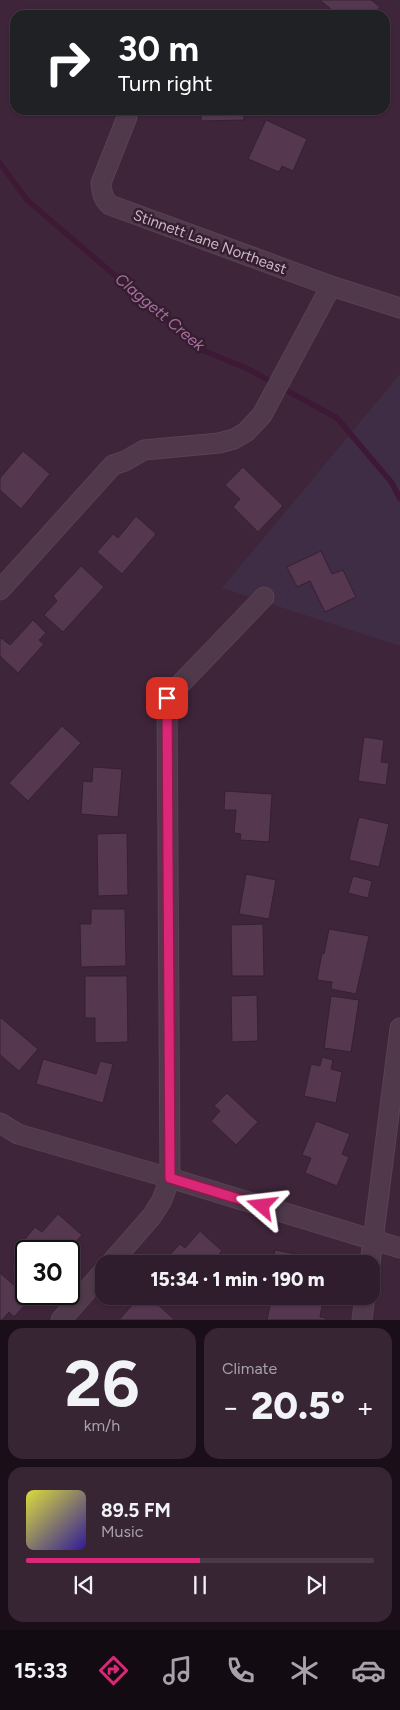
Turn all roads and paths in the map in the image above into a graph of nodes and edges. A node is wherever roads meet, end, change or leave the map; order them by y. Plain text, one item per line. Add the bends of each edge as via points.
1 (126, 117) dead end
2 (330, 286) junction
3 (400, 308) edge
4 (0, 590) edge
5 (264, 597) dead end
6 (400, 1028) edge
7 (0, 1123) edge
8 (170, 1178) junction
9 (373, 1240) junction
10 (400, 1248) edge
11 (118, 1255) edge
12 (371, 1255) edge
13 (95, 1281) edge
14 (364, 1305) edge
15 (61, 1320) edge
16 (362, 1320) edge

1 - 2 street, Stinnett Lane Northeast via 102,183 105,200 118,208
2 - 3 street, Stinnett Lane Northeast
2 - 4 street via 262,415 246,432 219,443 144,450 113,465
5 - 8 street via 167,698
6 - 9 street
7 - 8 street via 18,1134
8 - 9 street
8 - 11 street via 152,1216
9 - 10 street
9 - 12 street
13 - 15 street
14 - 16 street

